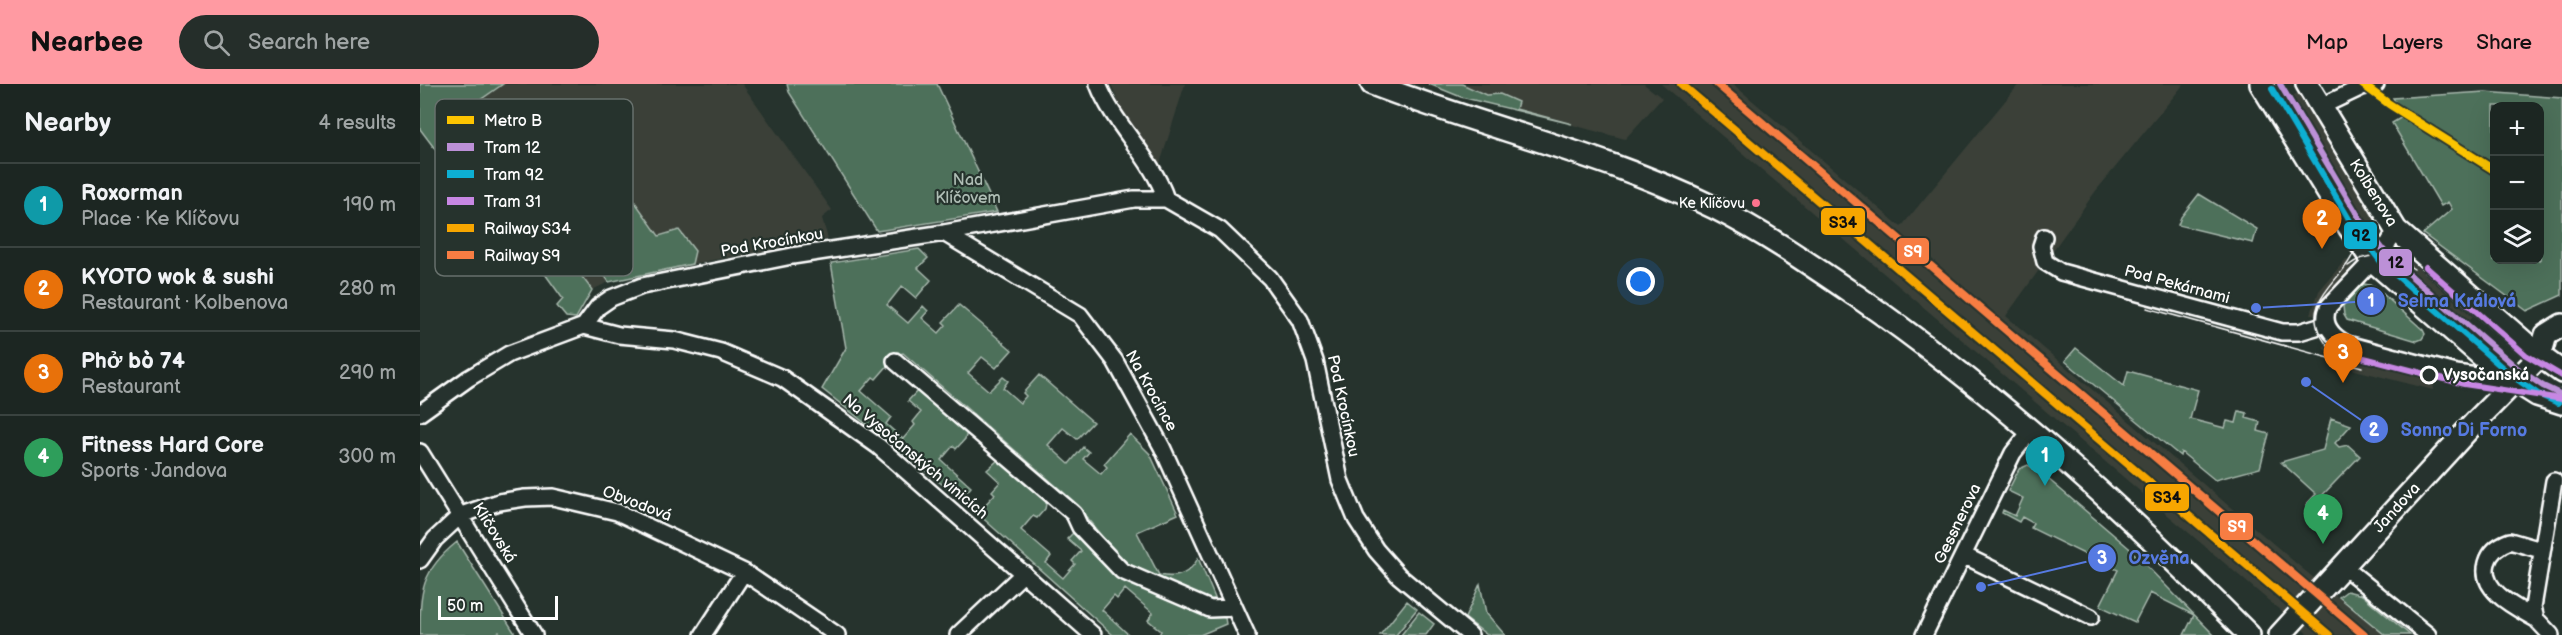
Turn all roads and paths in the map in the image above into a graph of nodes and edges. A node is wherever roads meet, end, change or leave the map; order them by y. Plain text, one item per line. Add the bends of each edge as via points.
1 (1098, 84) edge
2 (1372, 84) edge
3 (2260, 84) edge
4 (2307, 84) edge
5 (2376, 84) edge
6 (2320, 107) junction
7 (1166, 199) junction
8 (2396, 230) junction
9 (945, 233) junction
10 (2044, 237) dead end
11 (2372, 260) junction
12 (2326, 324) junction
13 (2562, 325) edge
14 (584, 326) junction
15 (2562, 351) edge
16 (2540, 356) junction
17 (895, 361) dead end
18 (2562, 372) edge
19 (2514, 382) junction
20 (2562, 403) edge
21 (420, 413) edge
22 (2030, 432) junction
23 (420, 452) edge
24 (2554, 481) dead end
25 (461, 515) junction
26 (2541, 550) junction
27 (1964, 555) junction
28 (420, 560) edge
29 (2344, 567) junction
30 (744, 572) junction
31 (1024, 573) junction
32 (1234, 608) junction
33 (2091, 617) dead end
34 (2536, 619) junction
35 (534, 635) edge
36 (703, 635) edge
37 (837, 635) edge
38 (958, 635) edge
39 (1093, 635) edge
40 (1247, 635) edge
41 (1470, 635) edge
42 (1924, 635) edge
43 (2249, 635) edge
44 (2280, 635) edge
45 (2428, 635) edge
46 (2551, 635) edge

1 - 7 street via 1114,117 1161,184
2 - 22 main road via 1609,165 1712,207 1759,231 1942,357
3 - 11 main road
4 - 6 main road, Kolbenova
5 - 6 street
6 - 8 main road, Kolbenova
7 - 9 street, Pod Krocínkou via 1134,199
7 - 41 street, Pod Krocínkou via 1220,230 1270,278 1300,320 1315,360 1340,480 1356,519 1399,576
8 - 11 street
8 - 16 main road, Kolbenova
9 - 14 street, Pod Krocínkou via 792,256 642,286 611,298 598,307
9 - 32 street, Na Krocínce via 1080,315 1115,361 1162,447
10 - 12 street, Pod Pekárnami via 2041,246 2045,262 2061,273 2282,332 2299,332
11 - 12 street via 2332,301
11 - 19 main road
12 - 19 street via 2333,335 2347,344 2456,373
13 - 16 main road via 2546,335
14 - 21 street, Pod Krocínkou via 509,354
14 - 31 street, Na Vysočanských vinicích via 619,335 674,340 721,352 782,378 878,446
15 - 16 main road
16 - 18 main road, Kolbenova
16 - 19 main road, Jandova
17 - 32 street via 1074,514 1080,527 1122,572 1210,609
19 - 20 main road
19 - 29 main road, Jandova
22 - 27 street, Gessnerova via 2013,453
22 - 43 main road via 2118,508
23 - 25 street, Klíčovská
24 - 26 street
25 - 28 street, Obvodová via 435,539
25 - 30 street, Obvodová via 499,502 553,497 617,512
25 - 35 street, Klíčovská
26 - 34 street via 2533,594
26 - 34 street via 2510,541 2490,555 2485,571 2487,580 2502,598
27 - 33 street
27 - 42 street, Gessnerova
29 - 44 main road, Jandova
29 - 45 street
30 - 36 street
30 - 37 street, Obvodová
31 - 38 street
31 - 39 street, Na Vysočanských vinicích
32 - 40 street, Na Krocínce
34 - 46 street

